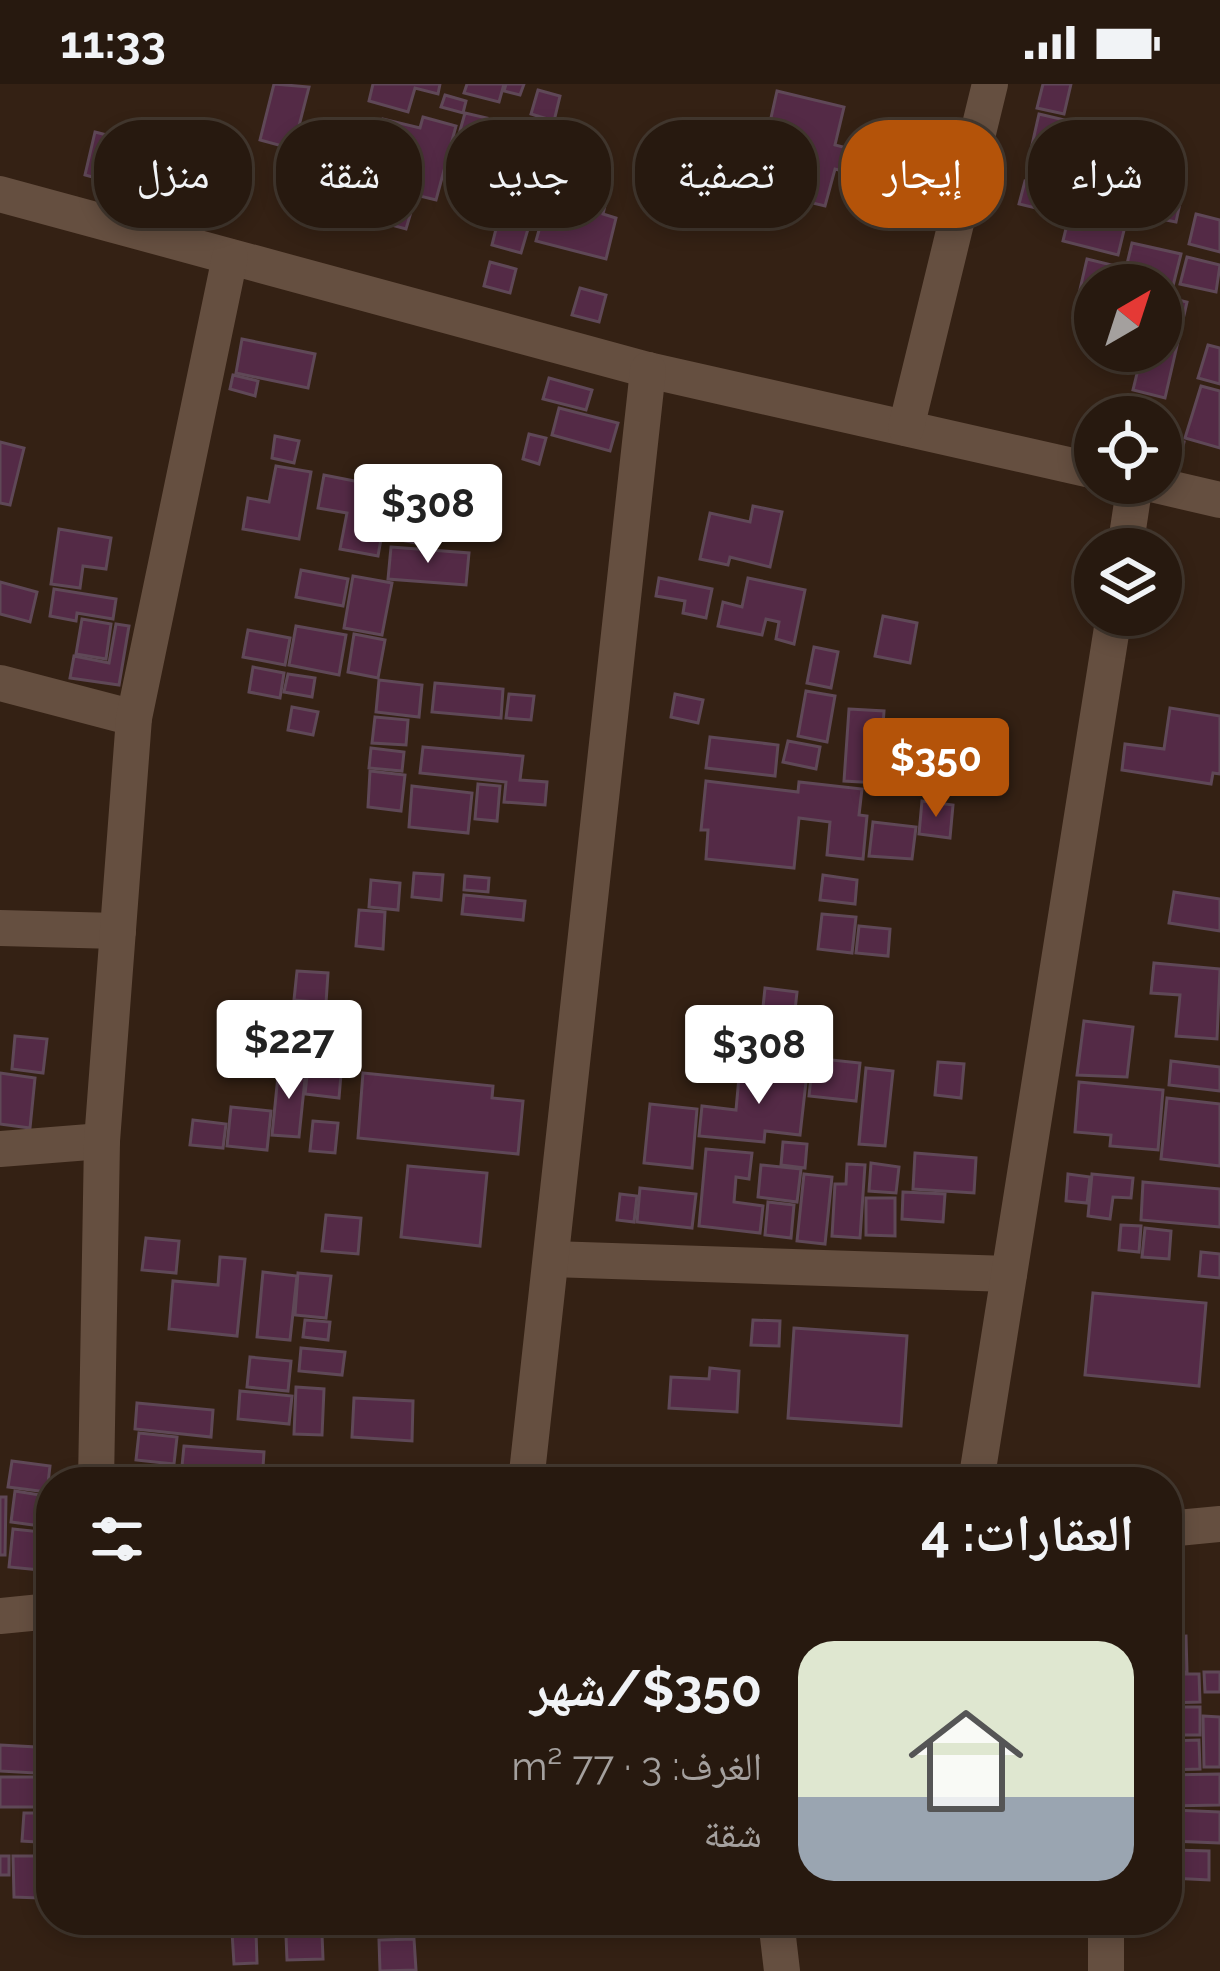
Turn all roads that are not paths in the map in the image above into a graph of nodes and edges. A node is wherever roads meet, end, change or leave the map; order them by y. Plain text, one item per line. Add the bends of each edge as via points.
1 (990, 84) edge
2 (0, 194) edge
3 (230, 257) junction
4 (648, 370) junction
5 (906, 428) junction
6 (1074, 466) edge
7 (1182, 491) edge
8 (1220, 500) edge
9 (1111, 636) edge
10 (0, 683) edge
11 (134, 718) junction
12 (0, 928) edge
13 (118, 931) junction
14 (102, 1141) junction
15 (0, 1149) edge
16 (551, 1259) junction
17 (1009, 1274) junction
18 (95, 1467) edge
19 (528, 1467) edge
20 (978, 1467) edge
21 (1220, 1524) edge
22 (1182, 1528) edge
23 (36, 1612) edge
24 (0, 1616) edge
25 (778, 1935) edge
26 (1106, 1935) edge
27 (782, 1971) edge
28 (1106, 1971) edge

1 - 5 street
2 - 3 street
3 - 4 street
3 - 11 street
4 - 5 street
4 - 16 street
5 - 6 street
7 - 8 street
9 - 17 street
10 - 11 street
11 - 13 street
12 - 13 street
13 - 14 street
14 - 15 street
14 - 18 street
16 - 17 street
16 - 19 street
17 - 20 street
21 - 22 street
23 - 24 street
25 - 27 street
26 - 28 street

